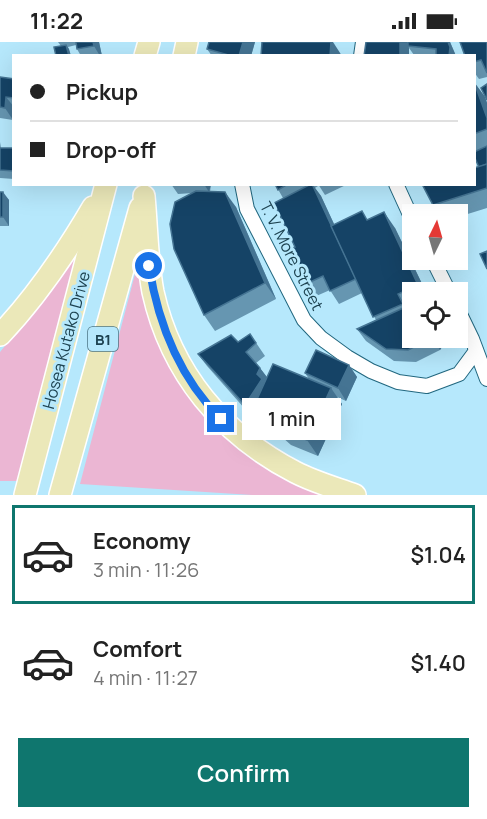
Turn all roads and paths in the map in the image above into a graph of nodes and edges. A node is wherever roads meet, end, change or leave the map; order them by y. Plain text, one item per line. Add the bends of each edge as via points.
1 (106, 186) edge
2 (242, 186) edge
3 (397, 186) edge
4 (146, 190) edge
5 (405, 204) edge
6 (468, 333) edge
7 (0, 335) edge
8 (476, 351) junction
9 (487, 379) edge
10 (25, 495) edge
11 (60, 495) edge
12 (355, 495) edge

1 - 7 main road via 58,263
1 - 10 main road, Hosea Kutako Drive / B1
2 - 8 street, T. V. More Street via 247,209 304,320 347,357 398,382 427,386 459,374
3 - 5 street
4 - 11 main road, B1
4 - 12 main road via 149,266 157,308 181,367 194,387 232,430 265,455 298,474
6 - 8 street
8 - 9 street

